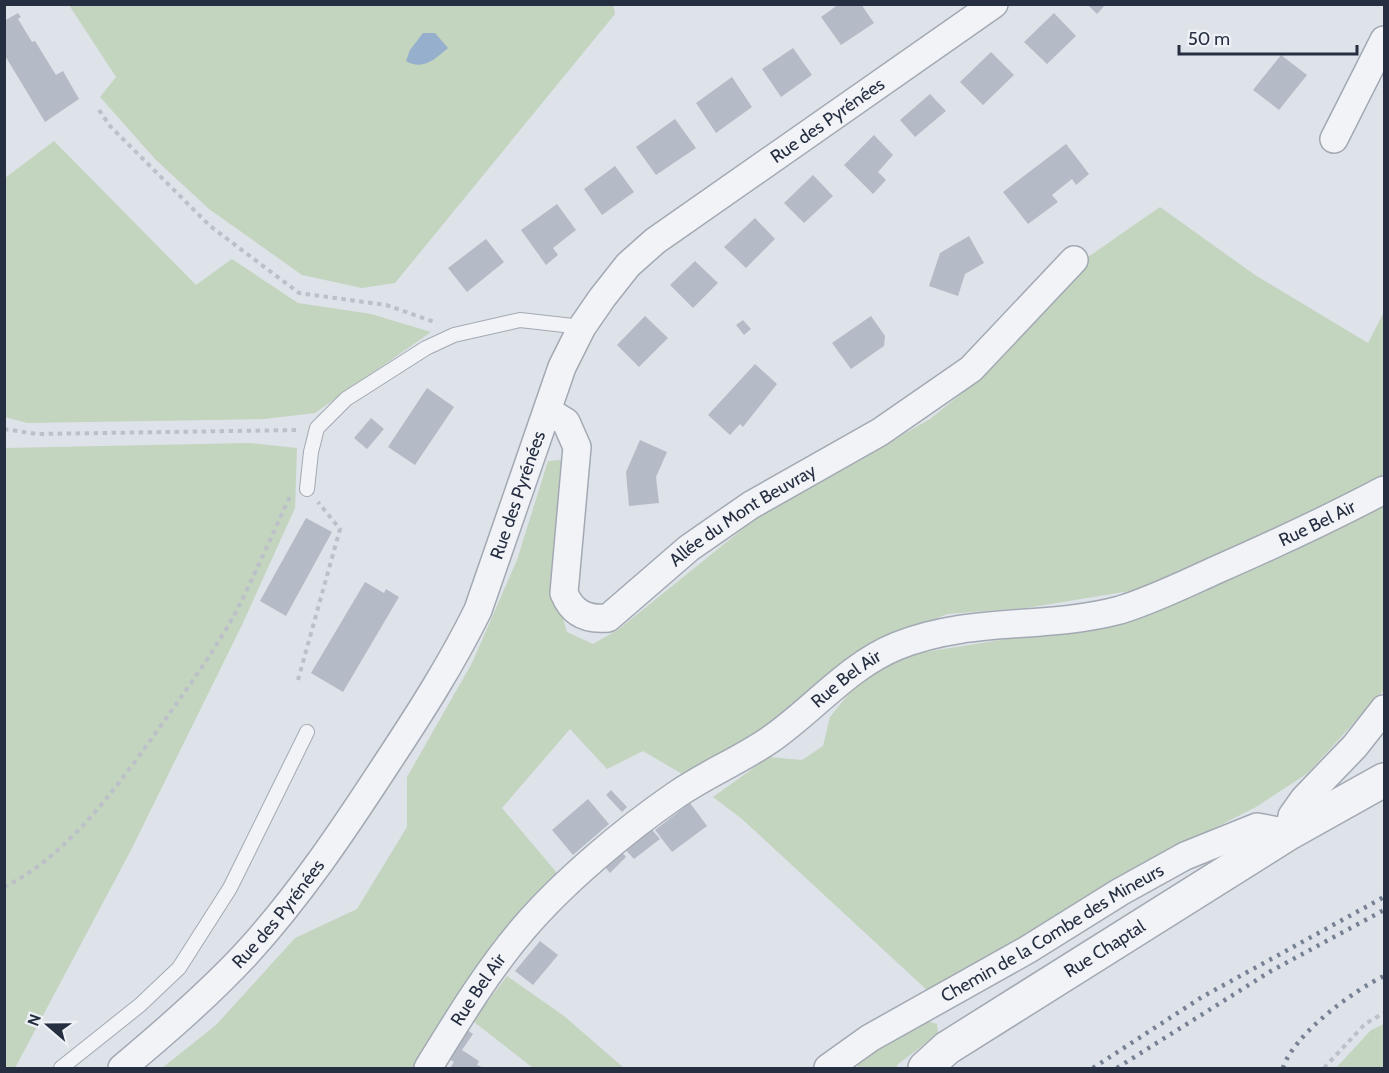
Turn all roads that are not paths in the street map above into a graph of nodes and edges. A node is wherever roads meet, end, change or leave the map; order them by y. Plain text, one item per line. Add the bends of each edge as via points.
1 (994, 4) edge
2 (1384, 40) edge
3 (1334, 139) dead end
4 (1074, 260) dead end
5 (582, 327) junction
6 (548, 411) junction
7 (307, 489) road end
8 (1384, 490) edge
9 (1384, 709) edge
10 (307, 732) dead end
11 (1384, 780) edge
12 (1289, 833) junction
13 (61, 1068) edge
14 (122, 1068) edge
15 (428, 1068) edge
16 (828, 1068) edge
17 (925, 1068) edge

1 - 5 street, Rue des Pyrénées via 656,241 628,265
2 - 3 street
4 - 6 street, Allée du Mont Beuvray via 971,369 880,432 742,511 689,548 608,618 597,619 575,611 564,593 578,447 566,422
5 - 6 street, Rue des Pyrénées via 562,367
5 - 7 lane via 520,320 463,332 426,348 346,399 317,428
6 - 14 street, Rue des Pyrénées via 478,610 461,645 390,759 316,868 246,954 195,1005
8 - 15 street, Rue Bel Air via 1322,523 1120,609 1076,618 941,631 861,664 770,740 676,795 576,874 522,930
9 - 12 street via 1304,799 1292,816
10 - 13 lane via 230,888 179,968 140,1005
11 - 12 street, Rue Chaptal
12 - 16 street, Chemin de la Combe des Mineurs via 1257,827 1185,856 870,1038
12 - 17 street, Rue Chaptal via 947,1048

